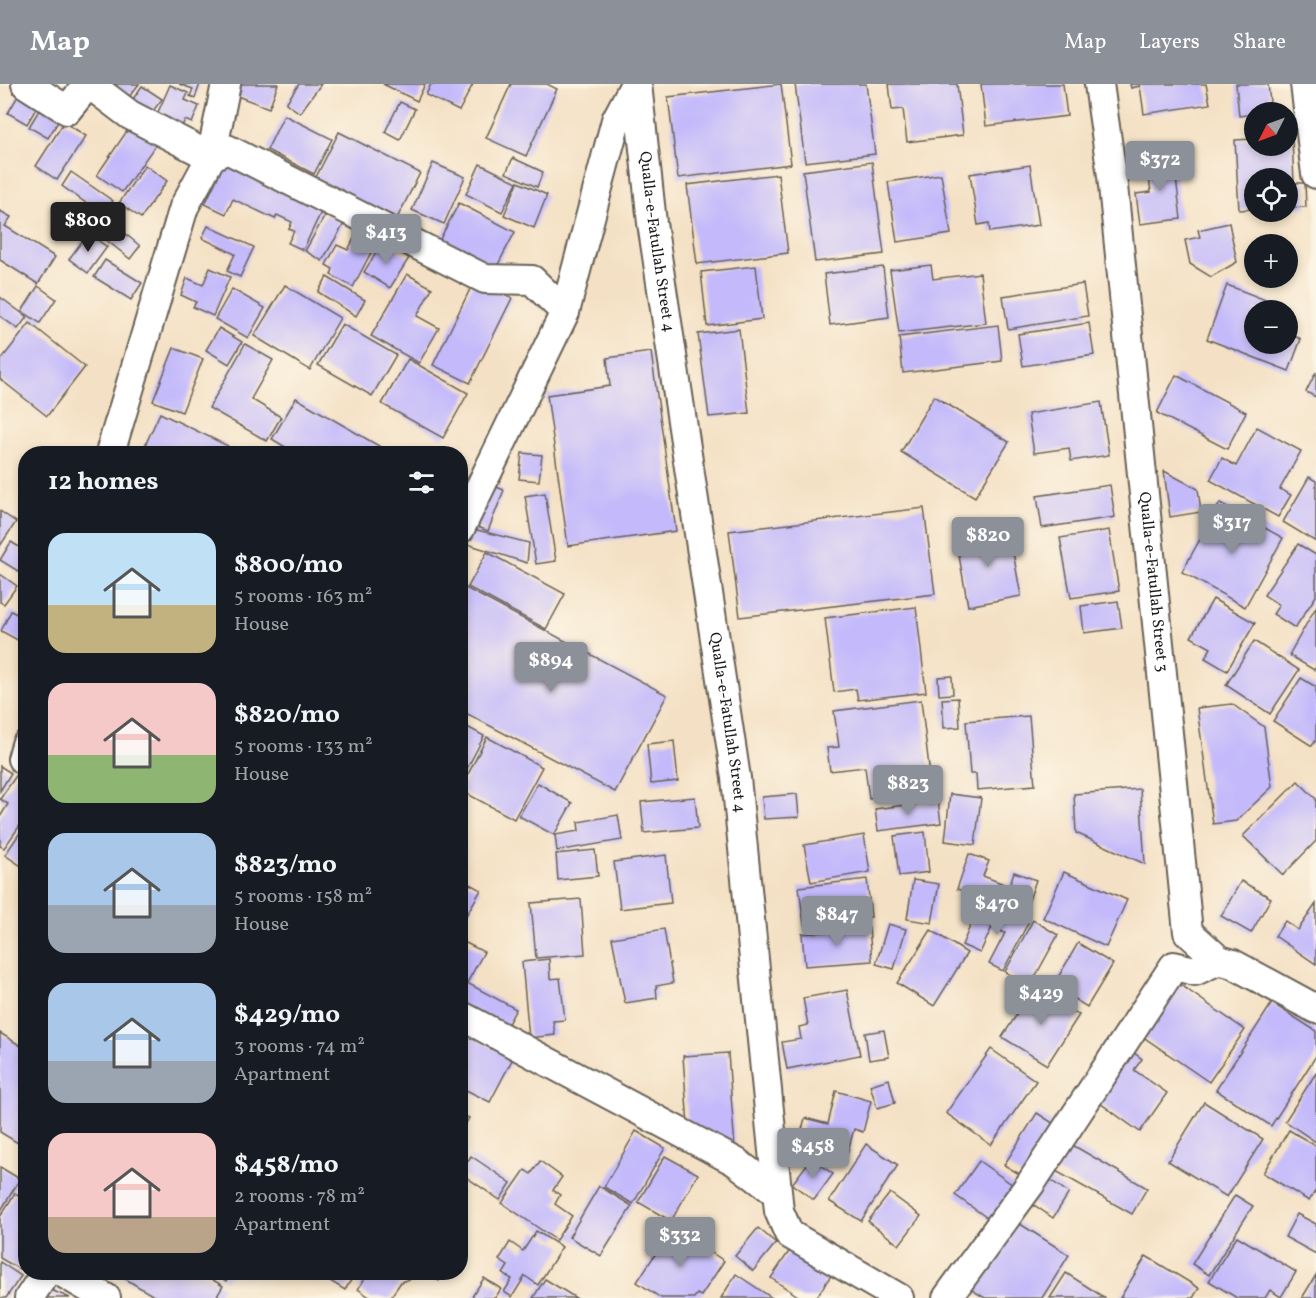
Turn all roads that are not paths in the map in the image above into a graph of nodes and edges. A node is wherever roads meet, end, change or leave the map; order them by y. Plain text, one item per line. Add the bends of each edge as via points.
1 (26, 84) edge
2 (226, 84) edge
3 (636, 84) edge
4 (1099, 84) edge
5 (1305, 84) edge
6 (211, 157) junction
7 (1316, 174) edge
8 (565, 312) junction
9 (112, 446) edge
10 (468, 512) edge
11 (1219, 960) junction
12 (1316, 1009) edge
13 (468, 1019) edge
14 (777, 1193) junction
15 (41, 1280) edge
16 (75, 1280) edge
17 (29, 1298) edge
18 (106, 1298) edge
19 (899, 1298) edge
20 (947, 1298) edge

1 - 6 street via 67,110 85,88 93,87 130,115
2 - 6 street
3 - 8 street via 616,120
3 - 14 street, Qualla-e-Fatullah Street 4 via 654,234 736,778
4 - 11 street, Qualla-e-Fatullah Street 3 via 1113,188 1188,932
5 - 7 street
6 - 8 street via 226,149 485,279 532,280
6 - 9 street via 184,207
8 - 10 street
11 - 12 street, Qualla-e-Fatullah Street 3
11 - 20 street via 1195,971 1174,966 1031,1183
13 - 14 street via 736,1162
14 - 19 street, Qualla-e-Fatullah Street 4 via 779,1211 789,1234
15 - 17 street
16 - 18 street

